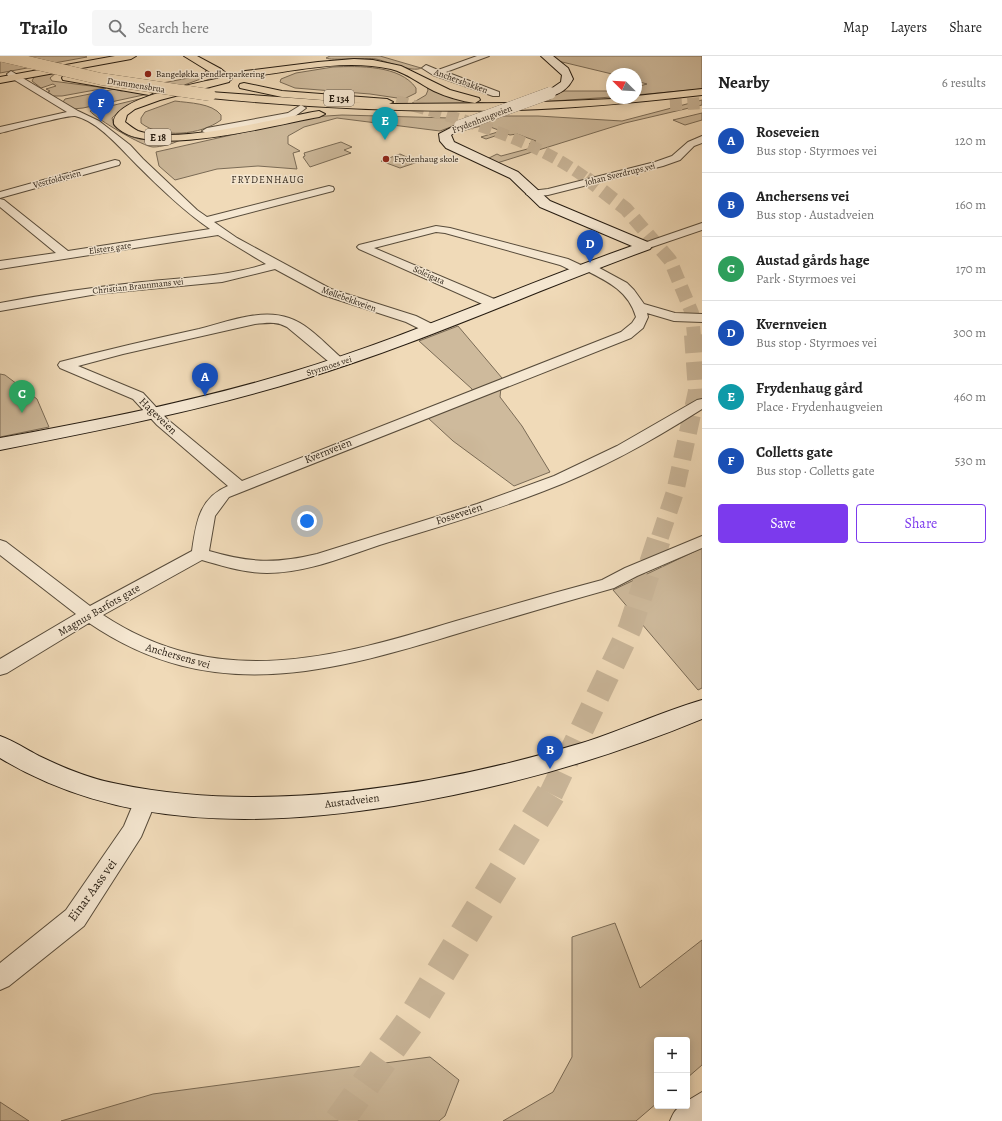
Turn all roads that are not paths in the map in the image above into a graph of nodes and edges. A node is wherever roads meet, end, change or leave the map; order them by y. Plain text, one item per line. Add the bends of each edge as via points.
1 (2, 56) edge
2 (108, 56) edge
3 (131, 56) edge
4 (189, 56) edge
5 (204, 56) edge
6 (484, 56) edge
7 (546, 56) edge
8 (0, 61) edge
9 (426, 68) dead end
10 (284, 73) junction
11 (436, 73) junction
12 (244, 74) junction
13 (0, 76) edge
14 (14, 76) junction
15 (30, 79) junction
16 (0, 80) edge
17 (261, 80) junction
18 (233, 82) junction
19 (299, 92) junction
20 (702, 92) edge
21 (496, 94) dead end
22 (200, 97) junction
23 (269, 97) junction
24 (670, 105) tunnel mouth
25 (526, 106) junction
26 (301, 108) junction
27 (365, 109) junction
28 (75, 113) junction
29 (0, 130) edge
30 (207, 131) junction
31 (702, 140) edge
32 (115, 163) dead end
33 (329, 189) dead end
34 (531, 194) junction
35 (0, 195) edge
36 (0, 202) edge
37 (204, 221) junction
38 (702, 226) edge
39 (220, 231) junction
40 (646, 246) junction
41 (65, 254) junction
42 (0, 265) edge
43 (276, 265) junction
44 (585, 269) junction
45 (494, 304) junction
46 (0, 306) edge
47 (640, 307) junction
48 (702, 318) edge
49 (431, 329) junction
50 (339, 363) junction
51 (702, 403) edge
52 (154, 413) junction
53 (0, 444) edge
54 (238, 486) junction
55 (702, 541) edge
56 (0, 546) edge
57 (200, 554) junction
58 (90, 614) junction
59 (0, 668) edge
60 (702, 709) edge
61 (0, 746) edge
62 (145, 801) junction
63 (0, 978) edge
64 (702, 1106) edge
65 (684, 1121) edge

1 - 23 highway, Drammensbrua / E 18, bridge via 121,83 196,94
2 - 14 highway
3 - 15 highway
4 - 18 highway, E 134
5 - 12 highway, E 134
6 - 11 street
7 - 34 main road, Frydenhaugveien, bridge via 568,74 568,81 564,86 460,126 447,133 446,141 520,180
8 - 22 highway, Drammensbrua / E 18 via 79,80
9 - 11 street, Anchersbakken
10 - 17 highway, E 18
10 - 19 highway via 276,79 275,84
10 - 27 highway, E 18 via 336,65 374,66 414,79 422,86 420,95 401,102
11 - 21 street, Anchersbakken
12 - 17 highway, E 134 via 255,75
12 - 18 highway
12 - 25 highway, E 18 via 273,72 330,62 378,63 403,70 442,91 460,97
13 - 14 highway
14 - 15 highway
14 - 16 highway
15 - 28 street, Møllebekkveien
17 - 18 highway
17 - 19 highway, E 134 via 276,90
18 - 22 highway, E 18
18 - 23 highway, E 134
18 - 27 highway, E 18 via 135,105 122,114 120,124 132,132 146,136 180,138 298,117
19 - 23 highway, E 134 via 367,96 392,101
20 - 25 highway, E 18 via 624,101
22 - 23 highway, E 18 via 235,89
22 - 26 highway, E 18
22 - 30 highway, E 18 via 224,111 229,118 224,124
22 - 30 highway, E 18 via 145,107 133,114 131,120 140,130 158,134 181,135
23 - 27 highway, E 18
24 - 27 highway, E 18 via 512,112
25 - 27 highway, E 18
26 - 27 highway, E 18
26 - 30 street via 291,115
28 - 29 street
28 - 37 street, Møllebekkveien via 96,123 120,141
31 - 34 street, Johan Sverdrups vei via 691,144 676,158 659,164
32 - 35 street, Vestfoldveien
33 - 37 street
34 - 40 main road, Frydenhaugveien via 545,204
36 - 41 street
37 - 39 street, Møllebekkveien
38 - 40 street
39 - 41 street, Elsters gate
39 - 43 street, Møllebekkveien
40 - 44 main road, Styrmoes vei
41 - 42 street, Elsters gate
43 - 46 street, Christian Braunmans vei via 235,276 128,287
43 - 49 street, Møllebekkveien via 327,292 411,319
44 - 45 main road, Styrmoes vei
44 - 45 street, Soleigata via 436,229 363,247
44 - 47 street via 618,282 627,289
45 - 49 main road, Styrmoes vei
47 - 48 street via 674,317
47 - 54 street, Kvernveien via 642,317 638,325 626,335
49 - 50 main road, Styrmoes vei
50 - 52 main road, Styrmoes vei via 231,395
50 - 52 street, Hageveien via 296,326 274,319 247,321 65,365 138,396
51 - 57 street, Fosseveien via 632,444 545,485 324,557 276,567 251,567
52 - 53 main road, Styrmoes vei
52 - 54 street, Hageveien
54 - 57 street, Kvernveien via 223,494 210,508 203,521
55 - 58 street, Anchersens vei via 688,550 621,575 608,584 374,651 283,669 224,668 193,662 145,647
56 - 58 street, Anchersens vei
57 - 58 street, Magnus Barfots gate
58 - 59 street, Magnus Barfots gate
60 - 62 main road, Austadveien via 572,757 510,774 417,792 283,808 212,807
61 - 62 main road, Austadveien via 38,767 74,782
62 - 63 street, Einar Aass vei via 133,830 75,918
64 - 65 street

